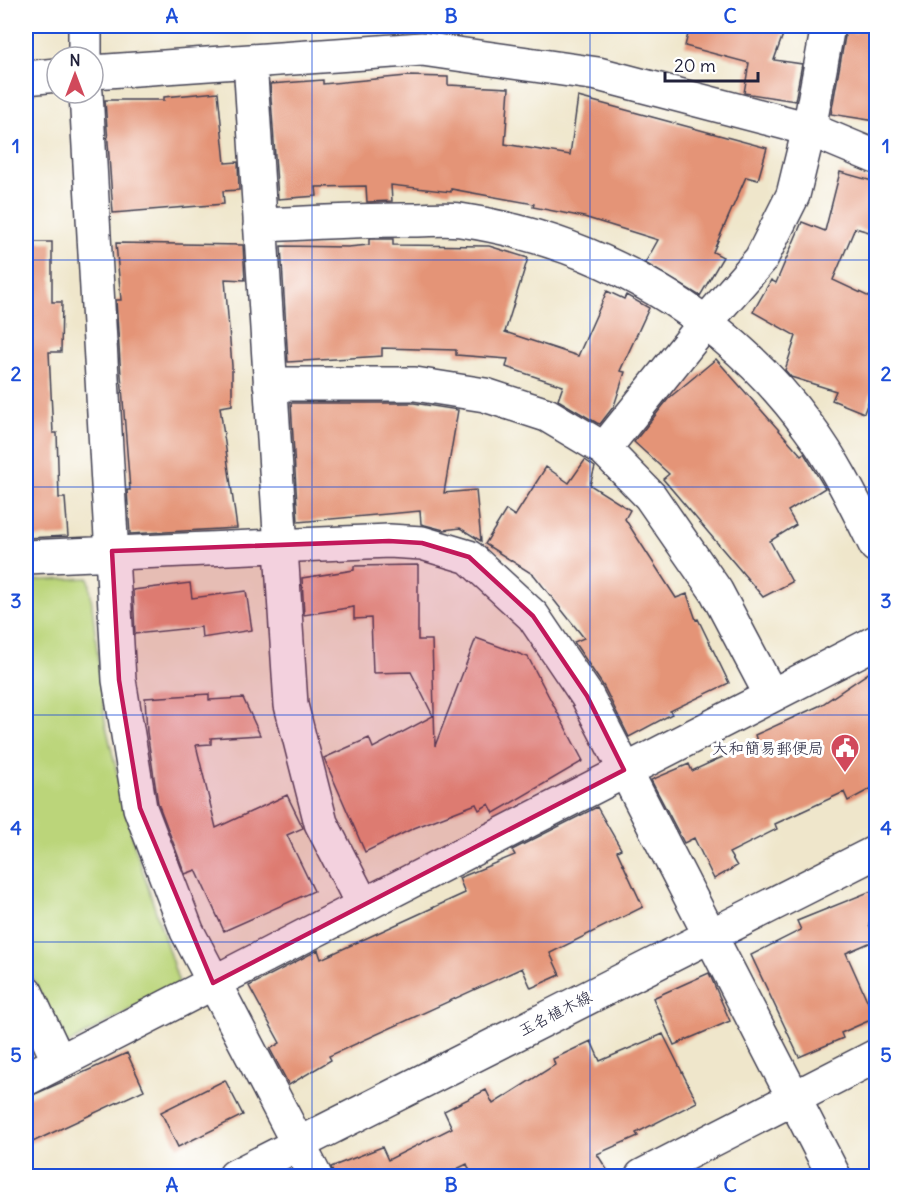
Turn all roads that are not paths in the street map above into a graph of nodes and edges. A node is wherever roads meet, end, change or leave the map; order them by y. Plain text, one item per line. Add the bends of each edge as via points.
1 (85, 26) edge
2 (828, 26) edge
3 (85, 45) edge
4 (250, 61) junction
5 (105, 71) edge
6 (45, 76) edge
7 (26, 78) edge
8 (87, 105) edge
9 (809, 129) junction
10 (876, 157) edge
11 (260, 225) junction
12 (706, 322) junction
13 (270, 384) junction
14 (604, 449) junction
15 (281, 546) junction
16 (876, 546) edge
17 (112, 551) junction
18 (26, 557) edge
19 (876, 642) edge
20 (771, 695) junction
21 (624, 770) junction
22 (876, 852) edge
23 (363, 905) junction
24 (711, 935) junction
25 (213, 983) junction
26 (26, 992) edge
27 (876, 1056) edge
28 (59, 1062) junction
29 (26, 1079) edge
30 (794, 1099) junction
31 (297, 1143) junction
32 (235, 1176) edge
33 (315, 1176) edge
34 (642, 1176) edge
35 (834, 1176) edge

1 - 3 street
2 - 9 street
4 - 5 street
4 - 9 street via 422,49 598,74
4 - 11 street
6 - 7 street
8 - 17 street
9 - 10 street
9 - 12 street via 793,195 761,259
11 - 12 street via 459,220 584,252 648,285
11 - 13 street
12 - 14 street
12 - 16 street via 763,374 809,428
13 - 14 street via 416,384 485,394 546,415
13 - 15 street
14 - 20 street via 650,496 716,591
15 - 17 street
15 - 21 street via 389,541 422,543 469,557 533,616 587,696
15 - 23 street via 291,705 321,824
17 - 18 street
17 - 25 street via 119,680 140,808 187,931
19 - 20 street
20 - 21 street
21 - 23 street
21 - 24 street
22 - 24 street, 玉名植木線
23 - 25 street
24 - 30 street
24 - 31 street, 玉名植木線
25 - 28 street
25 - 31 street
26 - 28 street
27 - 30 street
28 - 29 street
30 - 34 street
30 - 35 street
31 - 32 street, 玉名植木線
31 - 33 street

